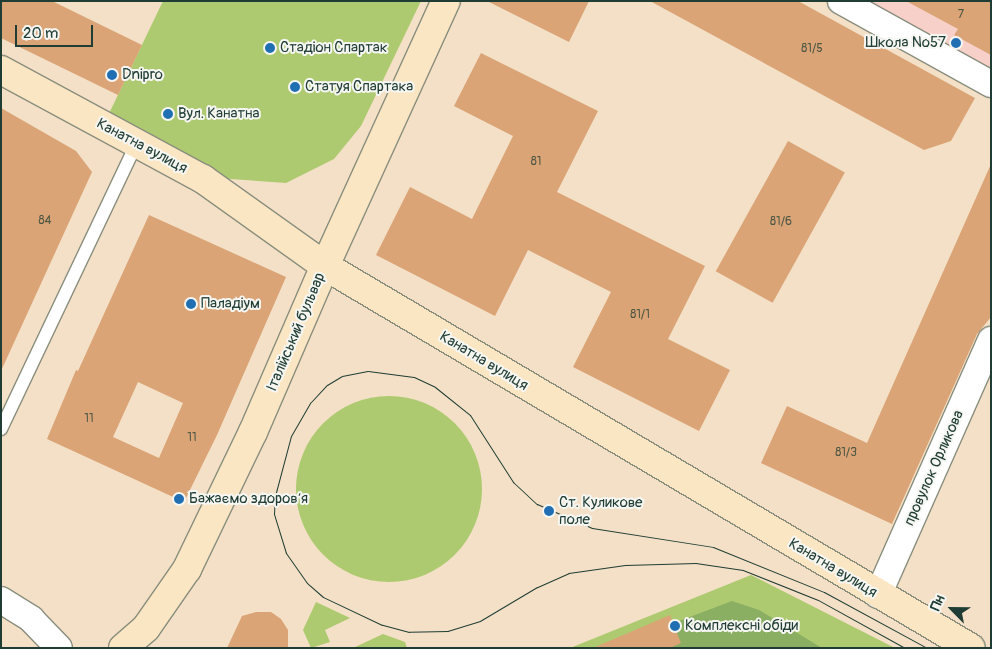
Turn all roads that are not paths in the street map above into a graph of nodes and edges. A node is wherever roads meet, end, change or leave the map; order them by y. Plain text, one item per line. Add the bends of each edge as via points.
1 (446, 1) edge
2 (841, 1) edge
3 (1, 70) edge
4 (991, 84) edge
5 (137, 143) junction
6 (325, 266) junction
7 (991, 340) edge
8 (1, 429) edge
9 (878, 595) junction
10 (1, 600) edge
11 (58, 648) edge
12 (123, 648) edge
13 (971, 648) edge

1 - 6 main road, Італійський бульвар
2 - 4 street
3 - 5 main road, Канатна вулиця
5 - 6 main road, Канатна вулиця via 203,178
5 - 8 lane
6 - 9 main road, Канатна вулиця
6 - 12 main road, Італійський бульвар via 253,432 187,570 146,628
7 - 9 street, провулок Орликова
9 - 13 main road, Канатна вулиця
10 - 11 street via 31,619

